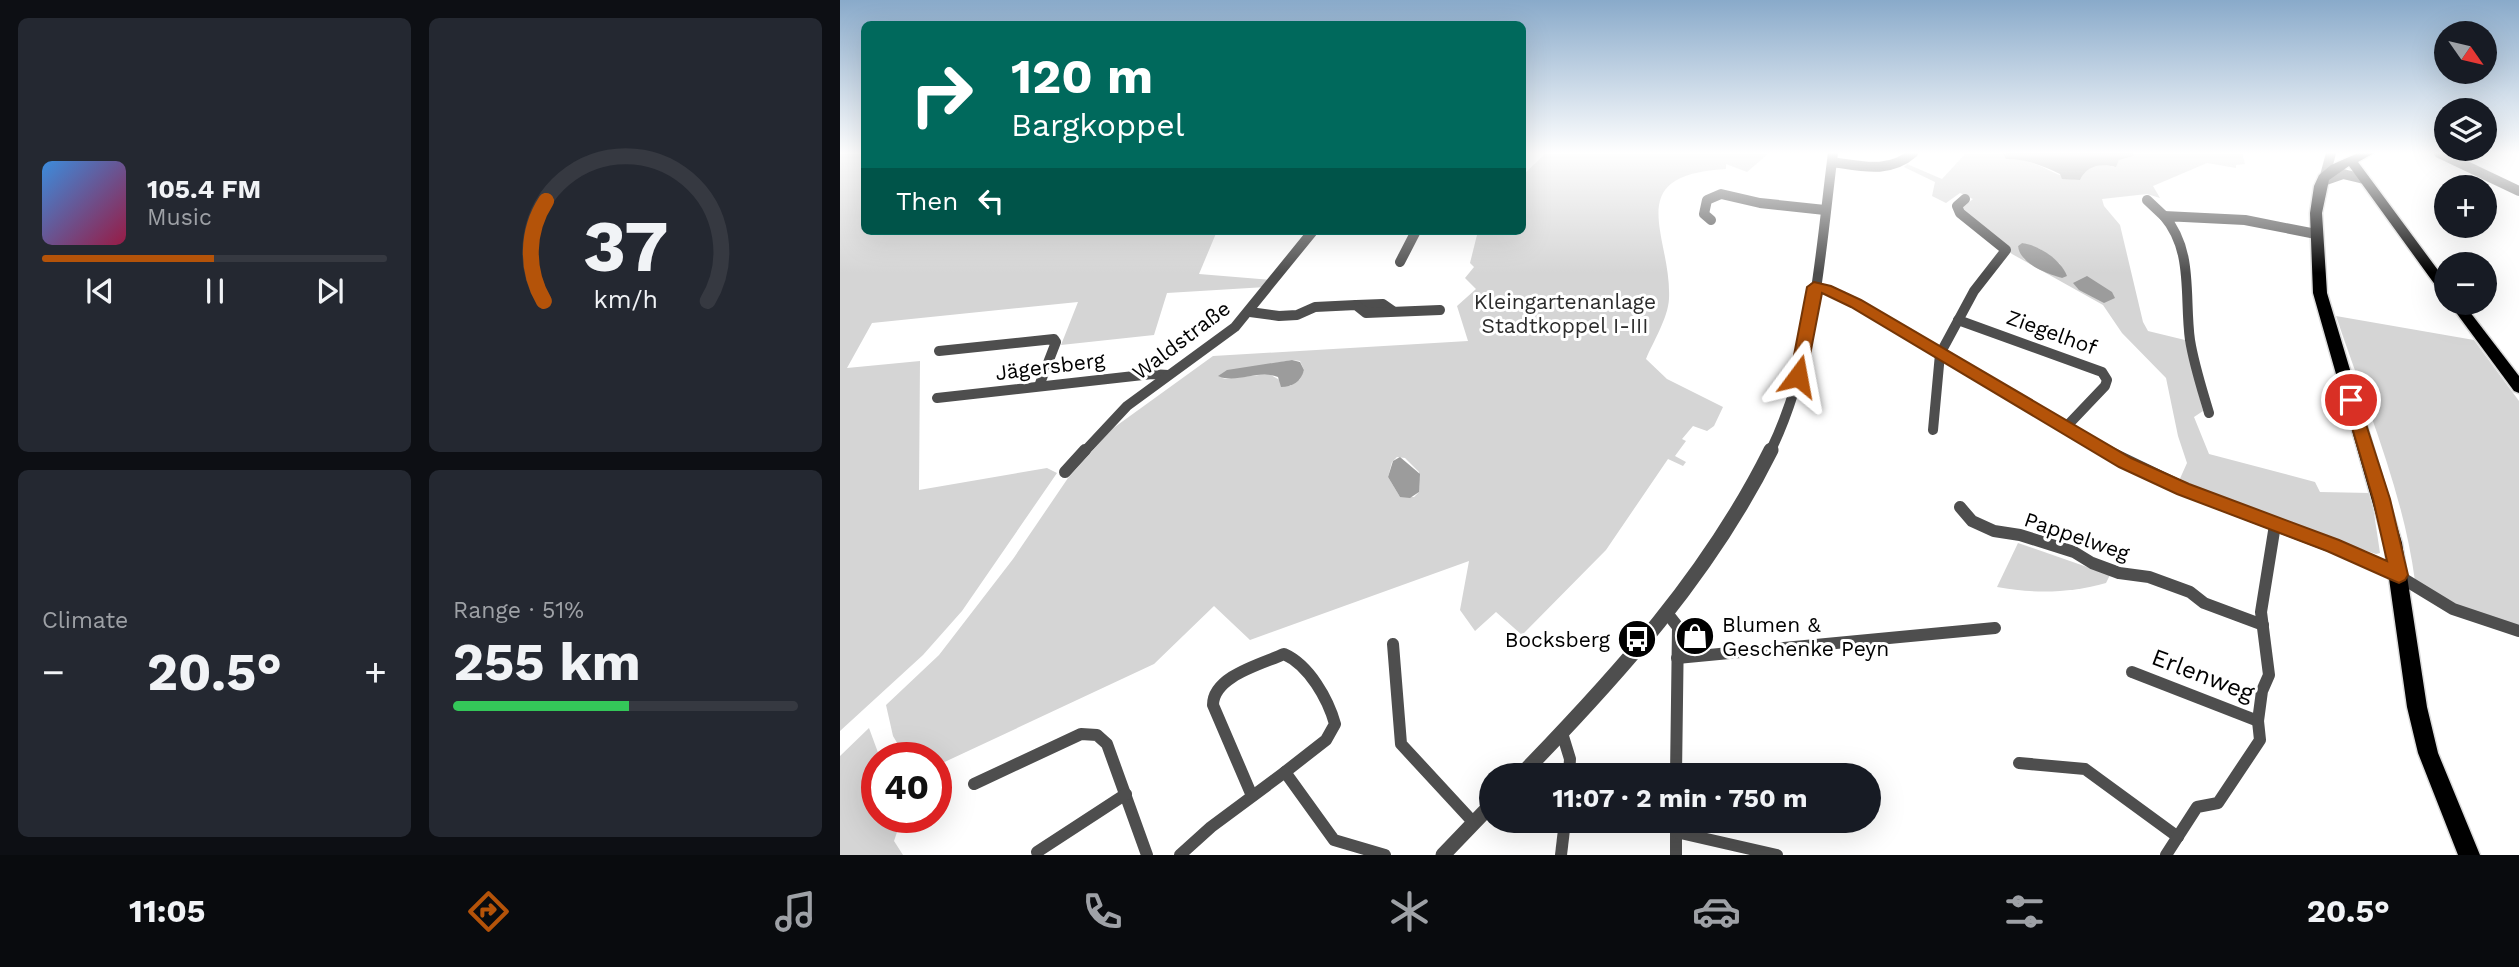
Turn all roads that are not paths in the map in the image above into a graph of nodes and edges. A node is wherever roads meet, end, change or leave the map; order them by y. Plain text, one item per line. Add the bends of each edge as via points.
1 (1828, 193) edge
2 (2318, 193) edge
3 (2374, 193) edge
4 (1965, 199) dead end
5 (2147, 200) dead end
6 (1825, 210) junction
7 (2164, 216) junction
8 (1711, 220) dead end
9 (2316, 234) junction
10 (1310, 235) edge
11 (1414, 235) edge
12 (1400, 262) dead end
13 (2434, 274) edge
14 (1814, 287) junction
15 (1440, 310) dead end
16 (1250, 312) junction
17 (2465, 315) edge
18 (1958, 320) junction
19 (939, 351) dead end
20 (1940, 354) junction
21 (1168, 375) junction
22 (1039, 386) junction
23 (2519, 387) edge
24 (936, 398) dead end
25 (2209, 413) dead end
26 (2065, 428) junction
27 (1933, 430) dead end
28 (1065, 472) dead end
29 (1960, 507) dead end
30 (2275, 525) junction
31 (2400, 580) junction
32 (1667, 613) junction
33 (2263, 625) junction
34 (1995, 628) dead end
35 (2519, 631) edge
36 (1394, 644) dead end
37 (1677, 659) junction
38 (2132, 672) dead end
39 (2258, 721) junction
40 (1562, 733) junction
41 (1533, 763) edge
42 (1570, 763) edge
43 (1676, 763) edge
44 (2019, 763) dead end
45 (1285, 772) junction
46 (974, 784) dead end
47 (1126, 794) junction
48 (1252, 796) junction
49 (1479, 818) edge
50 (1474, 823) junction
51 (1563, 833) edge
52 (1676, 833) edge
53 (1698, 833) edge
54 (2178, 837) junction
55 (1037, 852) dead end
56 (1147, 855) edge
57 (1180, 855) edge
58 (1385, 855) edge
59 (1443, 855) edge
60 (1562, 855) edge
61 (1676, 855) edge
62 (1777, 855) edge
63 (2166, 855) edge
64 (2469, 855) edge

1 - 6 street
2 - 9 main road
3 - 13 main road
4 - 18 street via 1957,206 1960,213 2006,250
5 - 7 street
6 - 8 street via 1719,194 1704,206 1704,214
6 - 14 street
7 - 9 street via 2238,220
7 - 25 street via 2181,248 2191,344
9 - 31 main road via 2324,314 2382,499
10 - 16 street, Waldstraße
11 - 12 street
14 - 20 street via 1856,304
14 - 32 street via 1802,361 1780,430 1719,541
15 - 16 street via 1366,313 1356,305 1315,307 1297,315
16 - 21 street, Waldstraße via 1220,340
17 - 23 main road
18 - 20 street
18 - 26 street, Ziegelhof via 2102,372 2105,386
19 - 22 street via 1054,339
20 - 26 street
20 - 27 street
21 - 22 street, Jägersberg
21 - 28 street, Waldstraße via 1119,413
22 - 24 street, Jägersberg
26 - 30 street via 2147,473
29 - 33 street, Pappelweg via 1972,522 1994,531 2074,552 2119,573 2149,577
30 - 31 street via 2344,550
30 - 33 street via 2261,612
31 - 35 street via 2453,609
31 - 64 main road via 2417,707 2428,752
32 - 37 street via 1678,628
32 - 40 street
33 - 39 street via 2269,675
34 - 37 street
36 - 50 street via 1401,744
37 - 43 street
38 - 39 street, Erlenweg
39 - 54 street via 2260,740 2254,753 2218,803 2197,807
40 - 41 street
40 - 42 street
44 - 54 street via 2085,769
45 - 48 street
45 - 48 street via 1326,740 1335,724 1300,664 1284,654 1225,681 1213,698
45 - 58 street via 1334,840 1345,847 1373,849
46 - 47 street via 1089,733 1107,744
47 - 55 street
47 - 56 street
48 - 57 street
49 - 50 street
50 - 59 street
51 - 60 street
52 - 61 street
53 - 62 street
54 - 63 street

